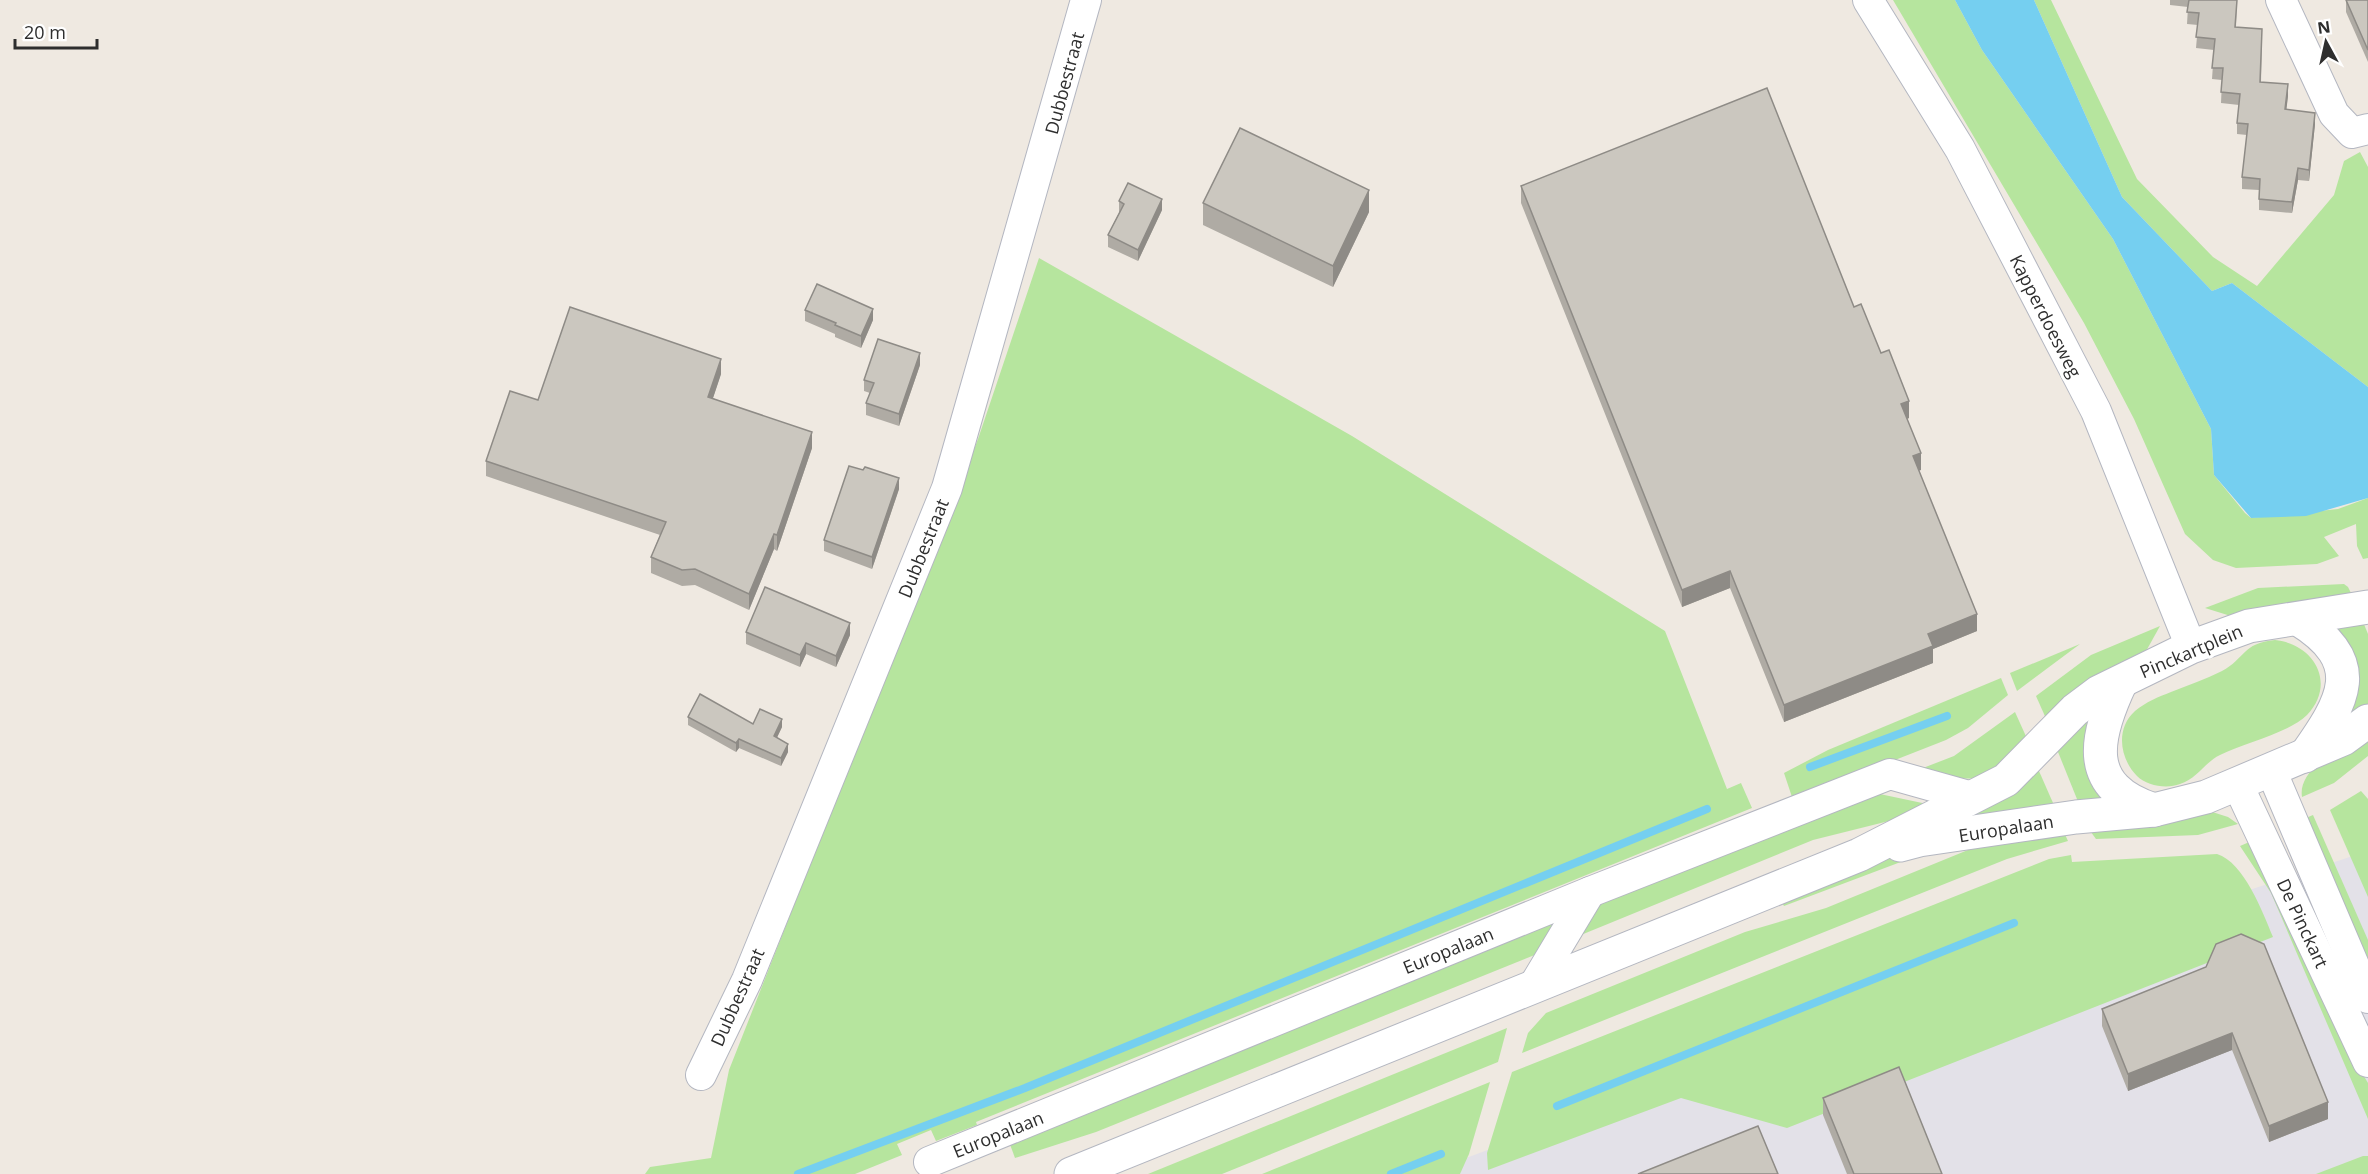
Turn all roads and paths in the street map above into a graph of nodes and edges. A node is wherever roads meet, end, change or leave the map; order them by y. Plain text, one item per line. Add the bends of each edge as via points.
1 (1086, 0) edge
2 (1868, 0) edge
3 (2282, 0) edge
4 (2368, 129) edge
5 (2368, 608) edge
6 (2298, 619) junction
7 (2191, 647) junction
8 (2121, 681) junction
9 (2368, 722) edge
10 (2305, 756) junction
11 (2271, 770) junction
12 (2237, 783) junction
13 (1972, 797) junction
14 (2154, 810) junction
15 (1859, 855) junction
16 (1590, 892) junction
17 (1533, 987) junction
18 (2368, 998) edge
19 (2368, 1062) edge
20 (701, 1076) dead end
21 (928, 1162) dead end
22 (1071, 1174) edge

1 - 20 street, Dubbestraat via 947,488 747,980
2 - 7 street, Kapperdoesweg via 1960,149 2096,411
3 - 4 street via 2334,114 2352,133
5 - 6 main road
6 - 7 main road, Pinckartplein via 2249,626
6 - 10 main road via 2328,640 2343,673 2338,704
7 - 8 main road, Pinckartplein
8 - 13 main road, Europalaan via 2075,710 2006,780
8 - 14 main road via 2104,717 2100,760 2115,790 2128,801
9 - 10 main road via 2343,739
10 - 11 main road
11 - 12 main road
11 - 18 street, De Pinckart
12 - 14 main road via 2206,797
12 - 19 street, De Pinckart
13 - 15 main road, Europalaan
13 - 16 street, Europalaan via 1890,774
14 - 15 main road, Europalaan via 1919,840
15 - 17 main road, Europalaan
16 - 17 street
16 - 21 street, Europalaan
17 - 22 main road, Europalaan

